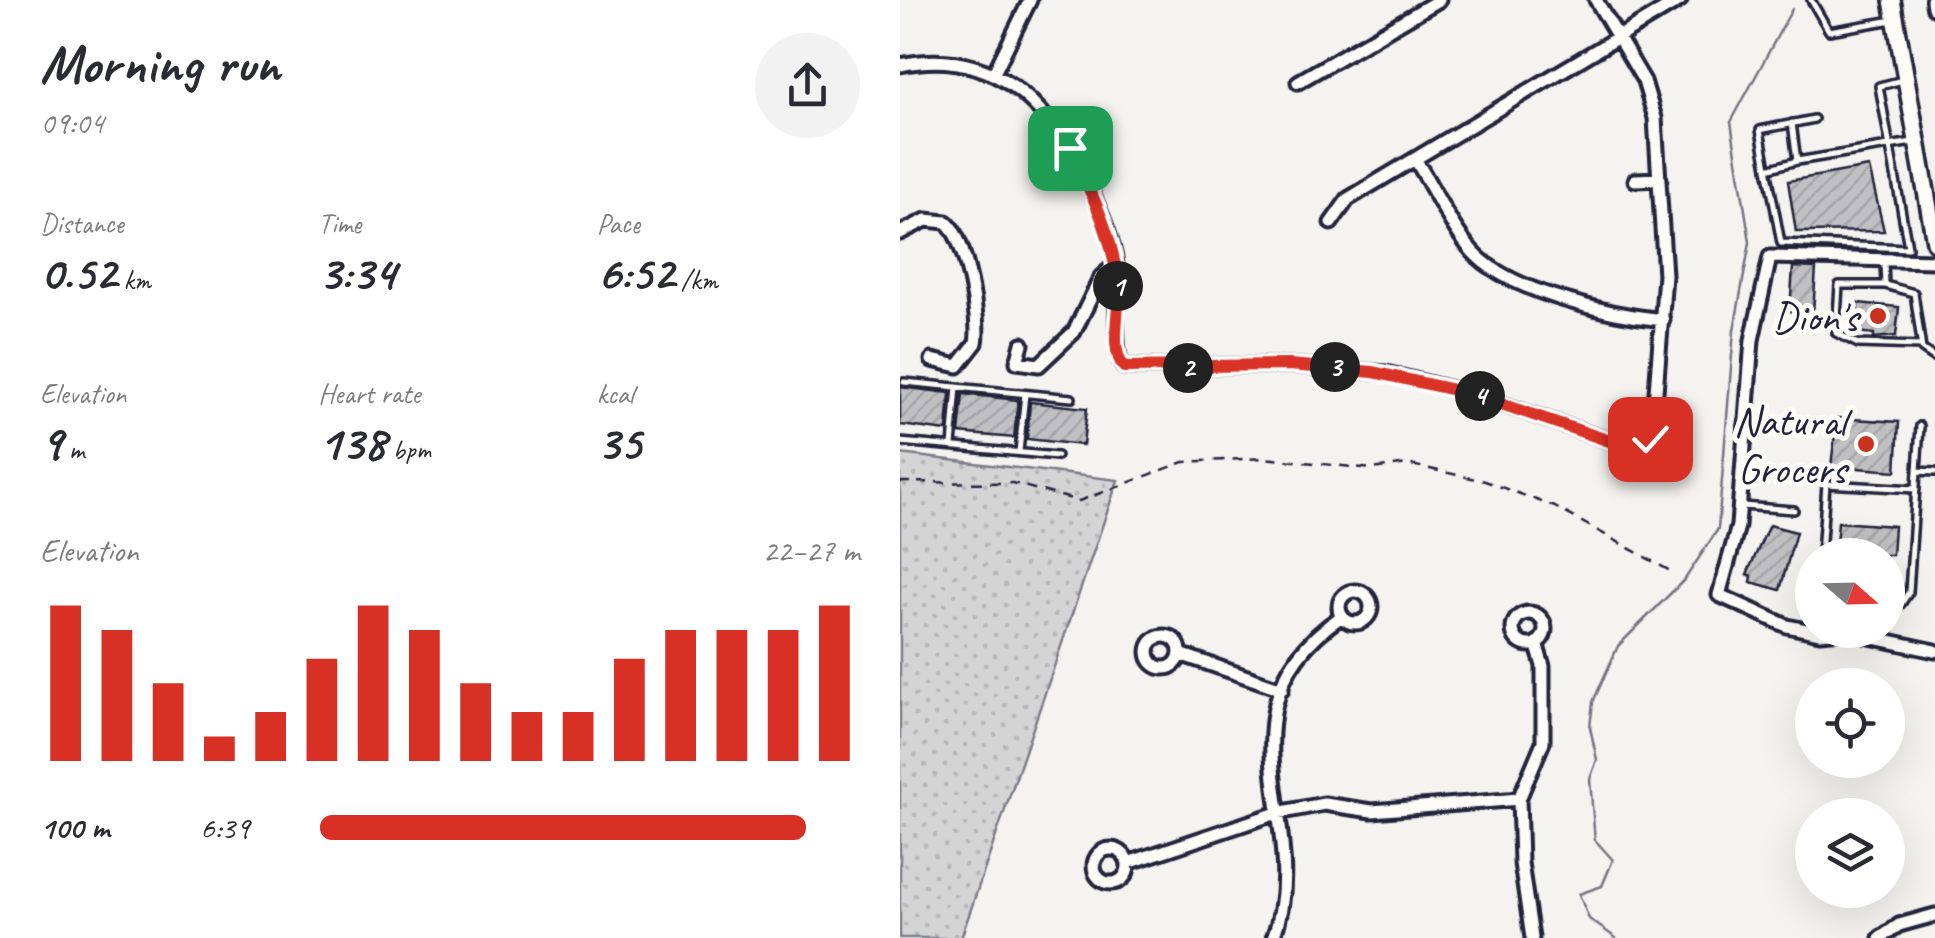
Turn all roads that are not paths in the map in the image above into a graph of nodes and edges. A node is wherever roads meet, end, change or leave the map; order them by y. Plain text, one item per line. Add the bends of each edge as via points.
1 (1030, 0) edge
2 (1440, 0) edge
3 (1596, 0) edge
4 (1680, 0) edge
5 (1811, 0) edge
6 (1892, 0) edge
7 (1896, 20) junction
8 (1618, 37) junction
9 (900, 65) edge
10 (994, 72) junction
11 (1906, 79) junction
12 (1298, 82) dead end
13 (1814, 119) dead end
14 (1792, 123) junction
15 (1917, 142) junction
16 (1890, 145) junction
17 (1416, 159) junction
18 (1797, 162) junction
19 (1767, 168) junction
20 (1660, 178) junction
21 (1635, 180) dead end
22 (1331, 223) dead end
23 (900, 233) edge
24 (1935, 242) edge
25 (1909, 254) junction
26 (1884, 260) junction
27 (1935, 261) edge
28 (1116, 264) junction
29 (1885, 285) junction
30 (1663, 320) junction
31 (1022, 344) dead end
32 (1921, 346) junction
33 (1935, 358) edge
34 (932, 360) dead end
35 (904, 382) dead end
36 (957, 387) junction
37 (1025, 394) junction
38 (1072, 398) dead end
39 (1920, 426) dead end
40 (900, 442) edge
41 (952, 446) junction
42 (1020, 452) junction
43 (1057, 456) dead end
44 (1917, 471) junction
45 (1935, 472) edge
46 (1916, 489) junction
47 (1740, 506) junction
48 (1794, 510) dead end
49 (1821, 538) edge
50 (1905, 599) edge
51 (1342, 616) dead end
52 (1795, 626) edge
53 (1536, 643) dead end
54 (1905, 645) edge
55 (1935, 651) edge
56 (1180, 654) dead end
57 (1282, 689) junction
58 (1519, 800) junction
59 (1277, 812) junction
60 (1128, 863) dead end
61 (1935, 916) edge
62 (1272, 938) edge
63 (1532, 938) edge
64 (1880, 938) edge

1 - 10 street
2 - 12 street
3 - 8 street
4 - 8 street
5 - 7 lane via 1829,31
6 - 7 main road
7 - 11 main road
8 - 17 street
8 - 20 street via 1650,95
9 - 10 street via 933,58
10 - 28 street via 1039,105 1070,148 1098,205
11 - 15 main road
11 - 16 lane via 1880,86
13 - 14 lane
14 - 18 lane
14 - 19 lane via 1760,130
15 - 16 lane
15 - 24 main road
16 - 18 lane
16 - 25 lane
17 - 22 street via 1344,202
17 - 30 street via 1471,250 1494,270 1612,314
18 - 19 lane
19 - 25 lane via 1781,243
20 - 21 street
20 - 30 street
23 - 34 street via 926,220 946,222 958,235 968,273 976,343 958,366
25 - 26 street
25 - 27 street
26 - 29 lane
26 - 47 street via 1770,257 1752,340
28 - 30 street via 1117,352 1121,364 1137,370 1290,365 1386,374 1472,394 1634,449 1654,431
28 - 31 street via 1102,277 1074,332 1039,365 1016,362
29 - 32 lane via 1914,293
29 - 32 lane via 1839,286 1836,333 1858,344
32 - 33 lane
35 - 36 lane
36 - 37 lane
36 - 41 lane
37 - 38 lane
37 - 42 lane
39 - 44 lane
40 - 41 lane
41 - 42 lane
42 - 43 lane
44 - 45 lane
44 - 46 lane
46 - 49 lane via 1826,484
46 - 50 lane
47 - 48 lane
47 - 52 street via 1718,595
51 - 57 street via 1303,653
53 - 58 street via 1544,666 1543,742
54 - 55 street
56 - 57 street
57 - 59 street via 1270,748
58 - 59 street via 1372,811 1324,804
58 - 63 street
59 - 60 street
59 - 62 street via 1283,900
61 - 64 street via 1899,925

